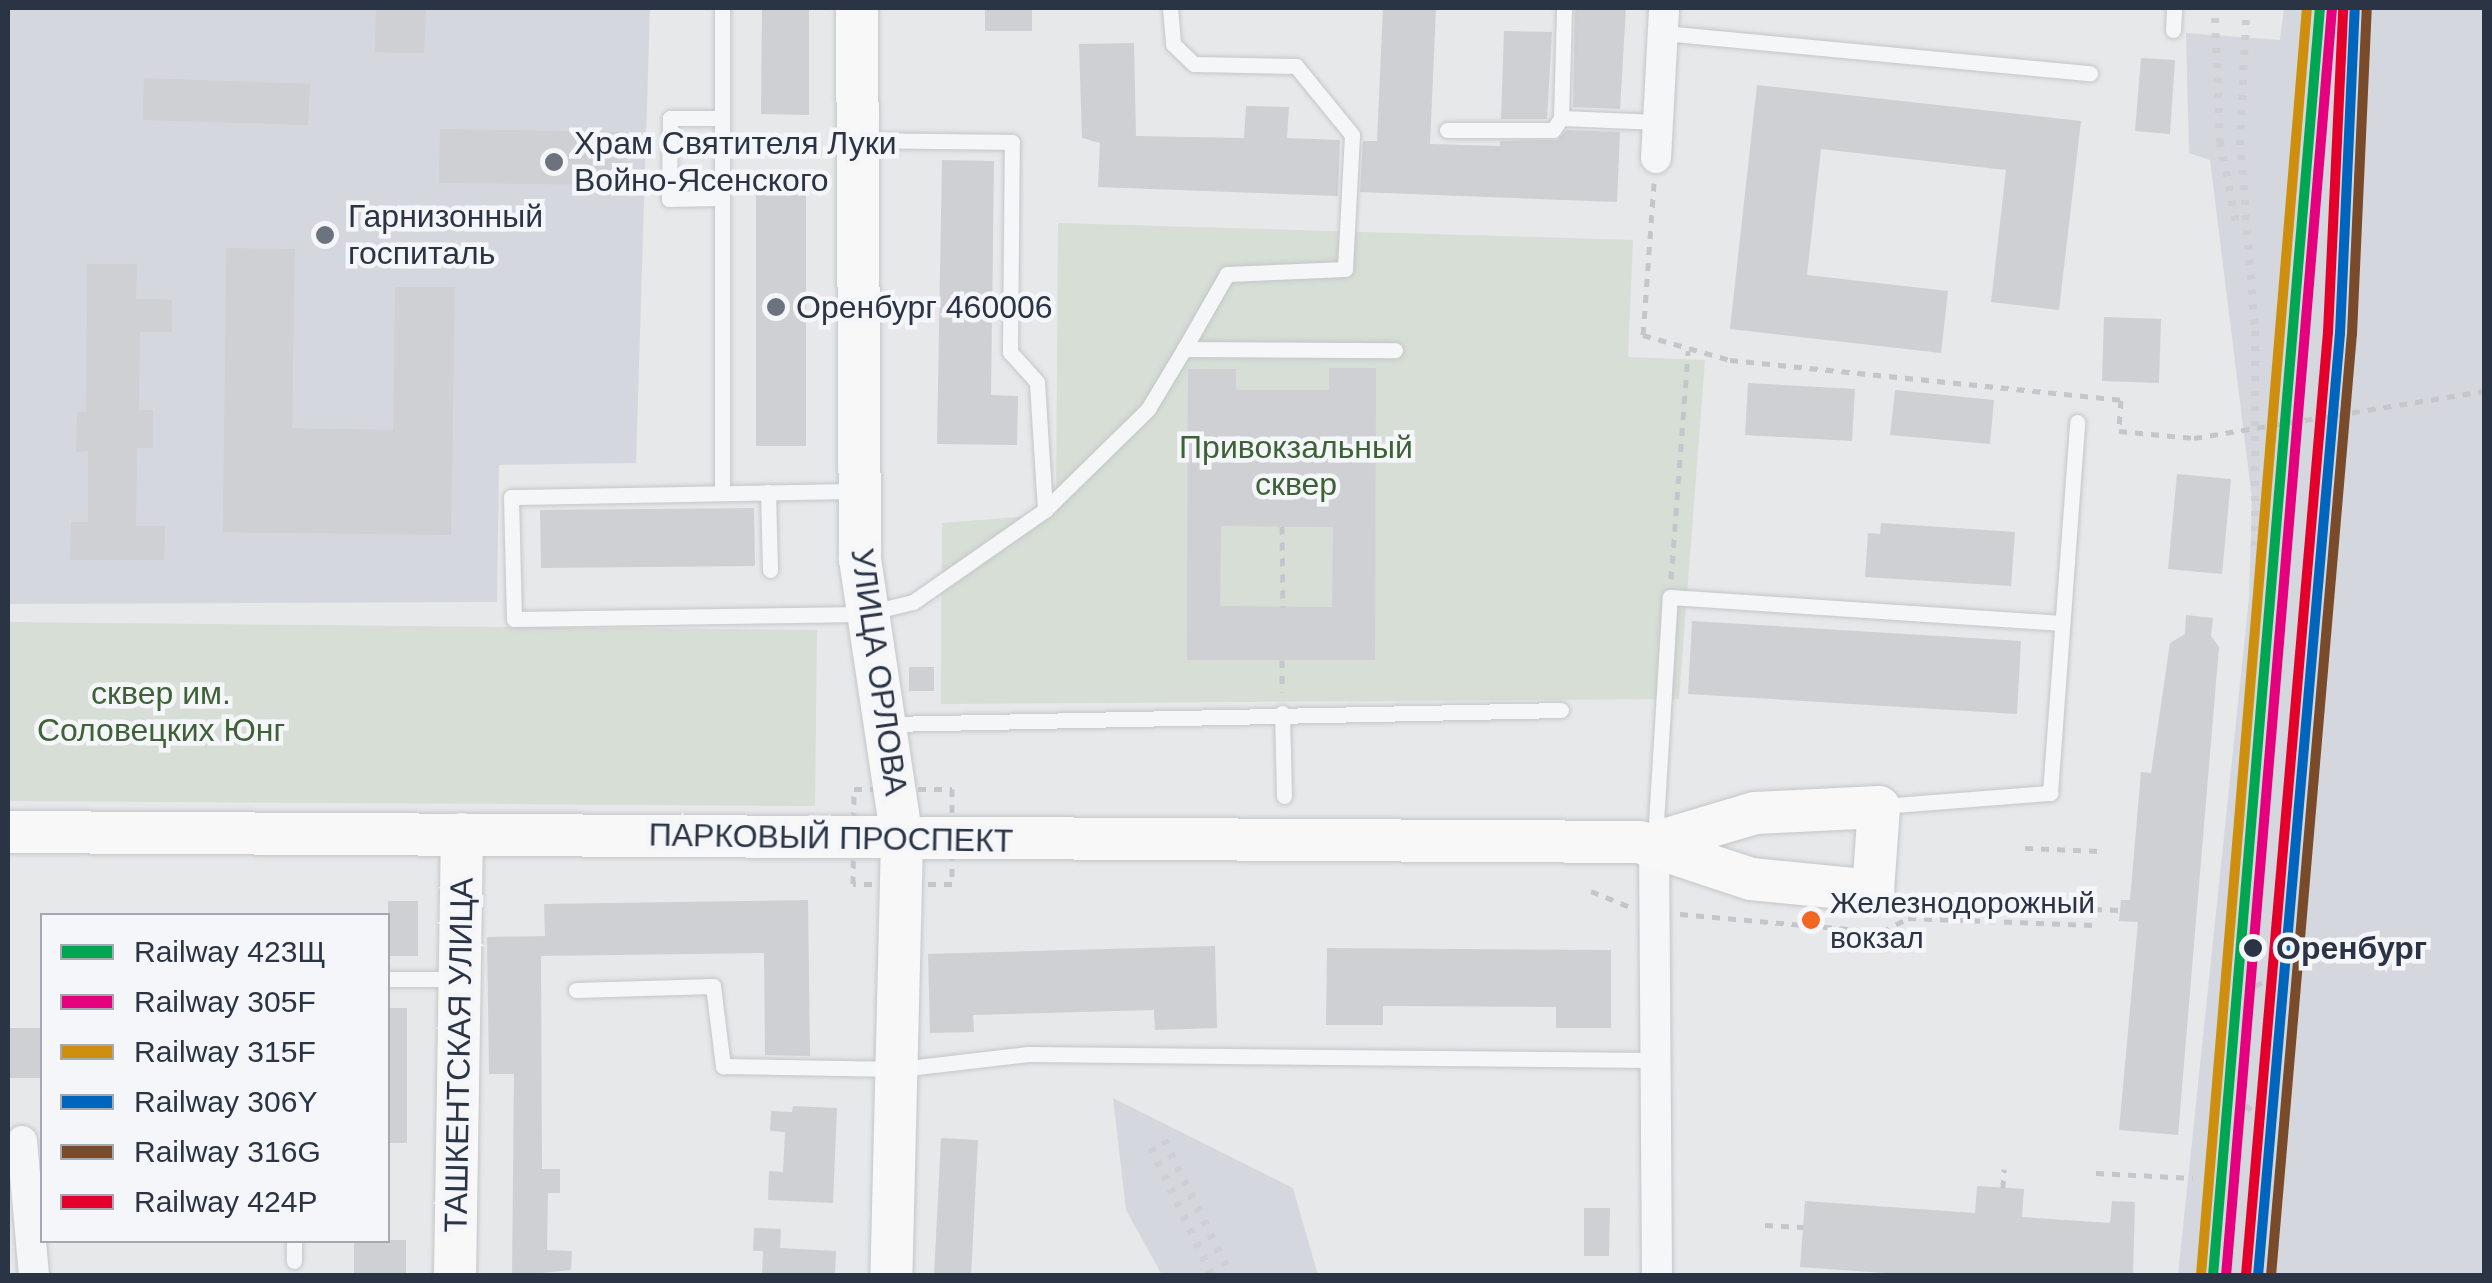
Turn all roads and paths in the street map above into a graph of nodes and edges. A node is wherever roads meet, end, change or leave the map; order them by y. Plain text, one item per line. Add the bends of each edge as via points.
1 (722, 8) edge
2 (856, 8) edge
3 (1170, 8) edge
4 (1564, 8) edge
5 (2174, 8) edge
6 (1664, 20) edge
7 (2173, 30) dead end
8 (2090, 74) dead end
9 (722, 118) junction
10 (1561, 118) junction
11 (1658, 122) junction
12 (1448, 130) dead end
13 (856, 140) junction
14 (1656, 158) joint
15 (722, 198) junction
16 (1184, 349) junction
17 (1395, 350) dead end
18 (1688, 350) junction
19 (2484, 392) edge
20 (2077, 422) dead end
21 (722, 492) junction
22 (768, 492) junction
23 (858, 492) junction
24 (1044, 510) junction
25 (1282, 526) dead end
26 (770, 570) dead end
27 (1670, 597) junction
28 (1282, 607) dead end
29 (864, 614) junction
30 (2062, 623) junction
31 (1282, 660) dead end
32 (1561, 710) dead end
33 (1282, 713) junction
34 (885, 724) junction
35 (1284, 796) dead end
36 (1879, 807) junction
37 (8, 832) edge
38 (462, 834) junction
39 (902, 840) junction
40 (1654, 843) junction
41 (2024, 848) dead end
42 (2099, 851) dead end
43 (2094, 908) dead end
44 (2120, 910) dead end
45 (2278, 974) dead end
46 (390, 979) edge
47 (458, 980) junction
48 (2255, 986) dead end
49 (576, 990) dead end
50 (1652, 1060) junction
51 (900, 1069) junction
52 (2245, 1105) dead end
53 (2266, 1121) dead end
54 (22, 1141) dead end
55 (2004, 1170) dead end
56 (2096, 1173) dead end
57 (2193, 1178) dead end
58 (2002, 1188) dead end
59 (1765, 1225) dead end
60 (1803, 1227) dead end
61 (294, 1243) edge
62 (294, 1262) dead end
63 (34, 1276) edge
64 (455, 1276) edge
65 (890, 1276) edge
66 (1657, 1276) edge

1 - 9 lane
2 - 13 main road, УЛИЦА ОРЛОВА
3 - 16 lane via 1173,44 1194,64 1296,66 1352,135 1345,269 1227,274
4 - 10 lane
5 - 7 lane
6 - 8 lane
6 - 11 street
9 - 15 lane
9 - 15 lane via 670,118 668,198
10 - 11 lane
10 - 12 lane via 1553,130
11 - 14 street
13 - 23 main road, УЛИЦА ОРЛОВА
13 - 24 lane via 1012,142 1010,352 1037,382
14 - 18 path via 1643,334
15 - 21 lane
16 - 17 lane
16 - 24 lane via 1148,409
18 - 19 path, bridge via 2120,400 2119,431 2194,438
18 - 27 path
20 - 30 lane
21 - 22 lane
21 - 29 lane via 511,497 514,619
22 - 23 lane
22 - 26 lane
23 - 29 main road, УЛИЦА ОРЛОВА
24 - 29 lane via 914,602
25 - 28 path
27 - 30 lane
27 - 40 lane
29 - 34 main road, УЛИЦА ОРЛОВА
30 - 36 lane via 2048,797
31 - 33 path
32 - 33 lane
33 - 34 lane
33 - 35 lane
34 - 39 main road, УЛИЦА ОРЛОВА
36 - 40 main road, ПАРКОВЫЙ ПРОСПЕКТ via 1754,813
36 - 40 main road, ПАРКОВЫЙ ПРОСПЕКТ via 1873,890 1751,878
37 - 38 main road, ПАРКОВЫЙ ПРОСПЕКТ
38 - 39 main road, ПАРКОВЫЙ ПРОСПЕКТ
38 - 47 main road, ТАШКЕНТСКАЯ УЛИЦА
39 - 40 main road, ПАРКОВЫЙ ПРОСПЕКТ
39 - 51 main road, УЛИЦА ОРЛОВА
40 - 50 street
41 - 42 path
43 - 44 path
45 - 48 path
46 - 47 lane
47 - 64 main road, ТАШКЕНТСКАЯ УЛИЦА
49 - 51 lane via 714,986 724,1066
50 - 51 lane via 1028,1054
50 - 66 street
51 - 65 main road, УЛИЦА ОРЛОВА
52 - 53 path
54 - 63 street
55 - 58 path
56 - 57 path
59 - 60 path
61 - 62 lane

